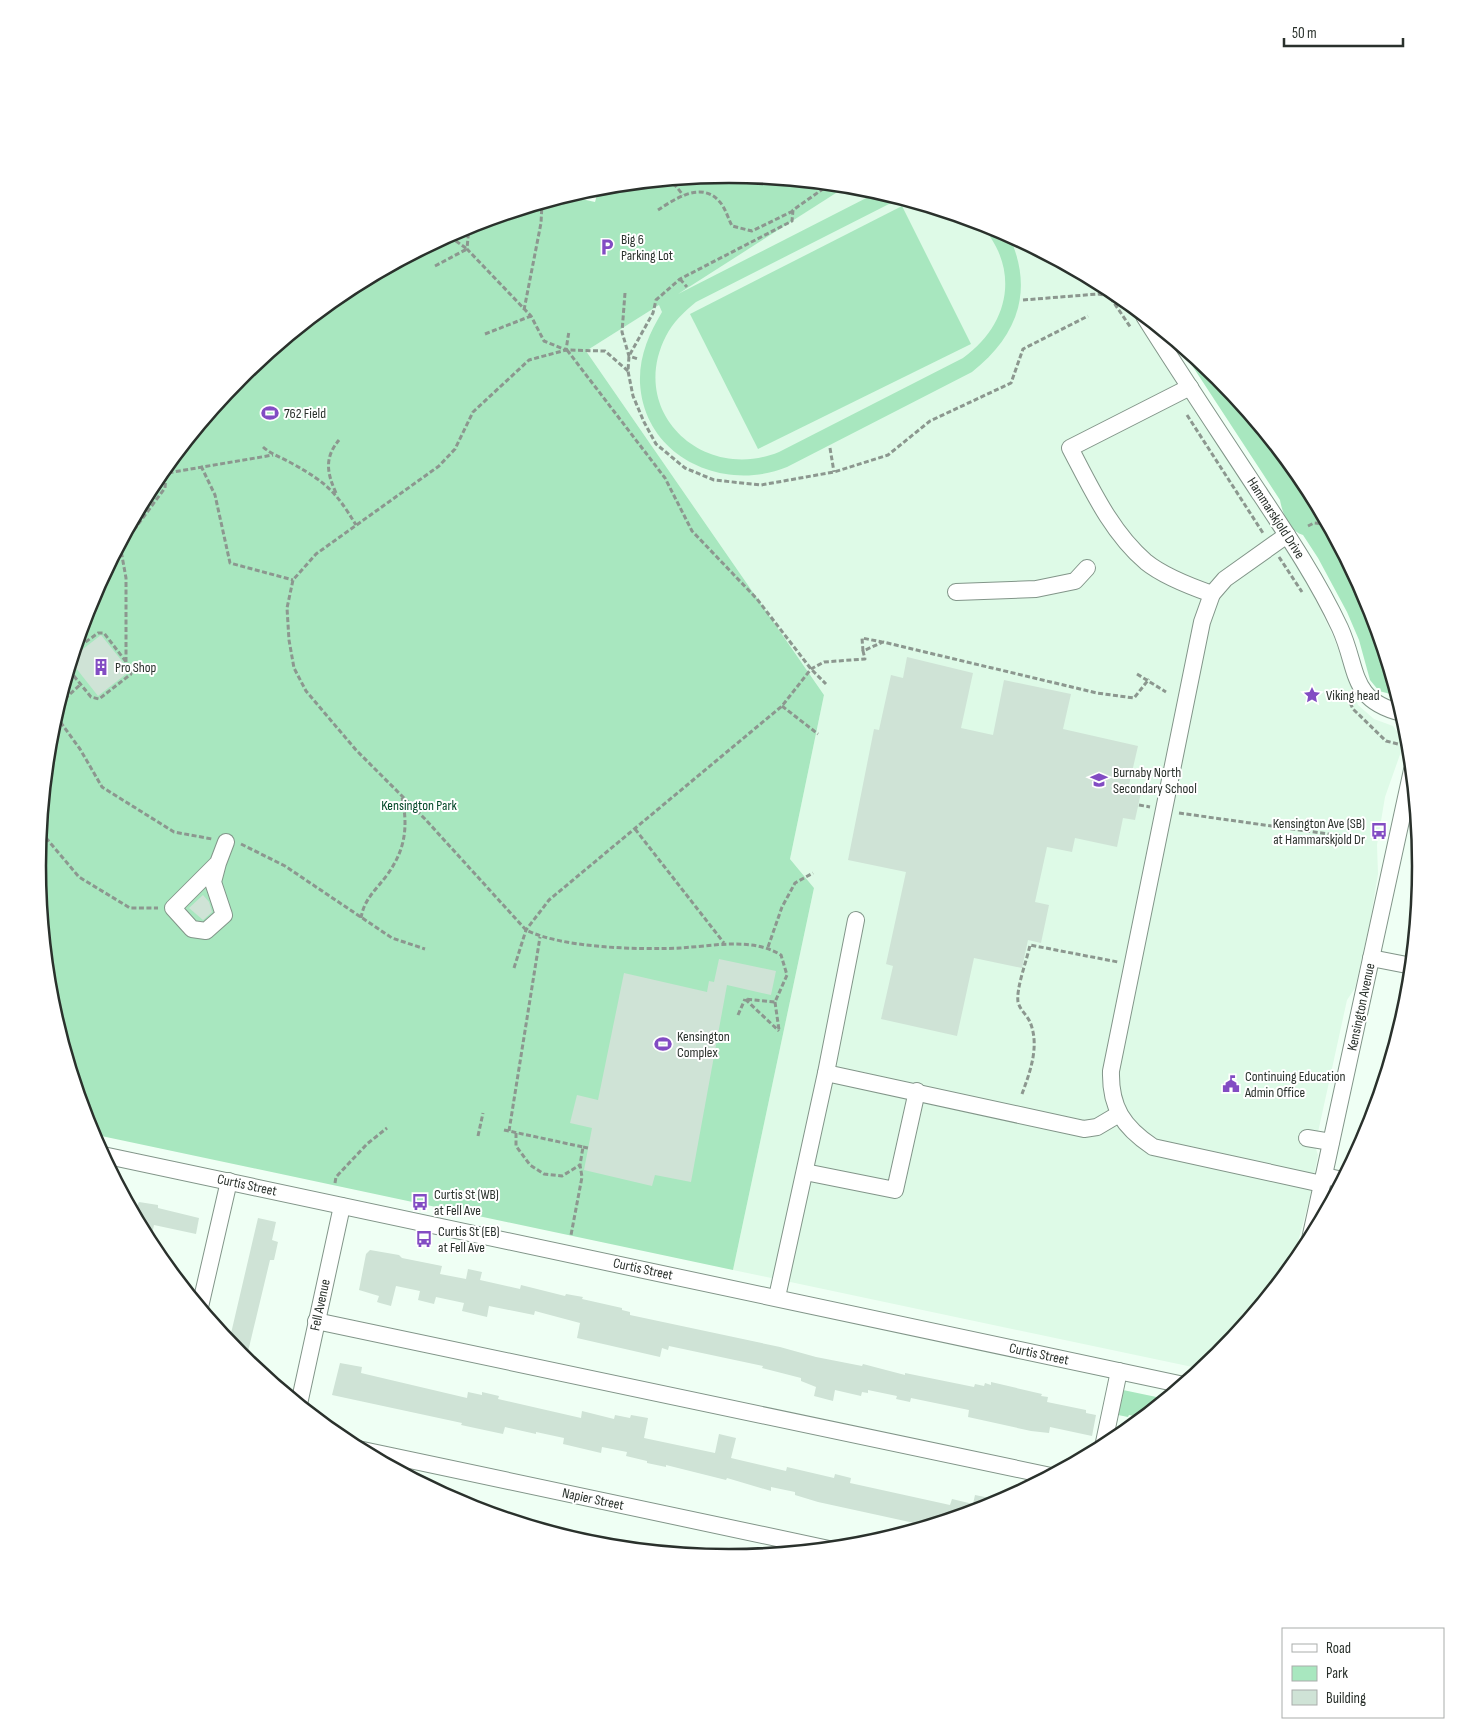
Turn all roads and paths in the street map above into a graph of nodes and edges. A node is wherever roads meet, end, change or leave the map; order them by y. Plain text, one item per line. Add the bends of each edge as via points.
1 (676, 186) edge
2 (822, 190) edge
3 (683, 195) junction
4 (542, 210) edge
5 (658, 210) dead end
6 (793, 210) junction
7 (468, 235) edge
8 (456, 241) edge
9 (467, 249) junction
10 (435, 266) dead end
11 (680, 279) junction
12 (687, 287) dead end
13 (625, 293) dead end
14 (1104, 295) edge
15 (1023, 300) dead end
16 (1114, 301) edge
17 (524, 310) junction
18 (531, 316) junction
19 (1088, 316) dead end
20 (1132, 329) dead end
21 (569, 331) dead end
22 (1154, 331) edge
23 (485, 334) dead end
24 (566, 350) junction
25 (629, 356) junction
26 (638, 359) dead end
27 (628, 371) junction
28 (1190, 388) junction
29 (1175, 395) junction
30 (339, 440) dead end
31 (263, 447) dead end
32 (830, 448) dead end
33 (274, 454) junction
34 (201, 466) junction
35 (172, 472) edge
36 (834, 472) junction
37 (165, 481) edge
38 (338, 496) junction
39 (140, 521) edge
40 (1320, 523) edge
41 (356, 524) junction
42 (1308, 526) dead end
43 (1287, 535) junction
44 (1271, 546) junction
45 (122, 555) edge
46 (1087, 568) dead end
47 (293, 580) junction
48 (956, 592) dead end
49 (1212, 594) junction
50 (1304, 595) dead end
51 (882, 642) junction
52 (84, 643) edge
53 (864, 651) junction
54 (126, 663) junction
55 (811, 669) junction
56 (1137, 674) dead end
57 (74, 676) edge
58 (1149, 680) junction
59 (81, 684) junction
60 (826, 684) dead end
61 (1345, 690) dead end
62 (1166, 692) dead end
63 (69, 695) edge
64 (782, 706) junction
65 (1394, 711) edge
66 (818, 734) dead end
67 (1402, 746) edge
68 (1408, 788) edge
69 (402, 796) junction
70 (1139, 804) dead end
71 (1151, 807) dead end
72 (1173, 812) dead end
73 (634, 829) junction
74 (47, 839) edge
75 (1364, 839) dead end
76 (226, 842) dead end
77 (218, 863) dead end
78 (813, 873) dead end
79 (154, 908) dead end
80 (361, 918) dead end
81 (856, 920) dead end
82 (526, 930) junction
83 (540, 937) junction
84 (724, 944) junction
85 (768, 947) junction
86 (1371, 958) junction
87 (1118, 962) dead end
88 (1406, 965) edge
89 (514, 968) dead end
90 (745, 999) junction
91 (775, 1002) junction
92 (738, 1015) dead end
93 (826, 1073) junction
94 (917, 1092) junction
95 (1022, 1094) dead end
96 (483, 1112) dead end
97 (1119, 1114) junction
98 (387, 1128) dead end
99 (504, 1130) dead end
100 (509, 1131) junction
101 (516, 1133) junction
102 (478, 1136) dead end
103 (1307, 1138) dead end
104 (1330, 1142) junction
105 (583, 1147) junction
106 (588, 1148) dead end
107 (112, 1159) edge
108 (580, 1165) junction
109 (805, 1172) junction
110 (1323, 1180) junction
111 (1336, 1180) edge
112 (228, 1181) junction
113 (335, 1183) dead end
114 (342, 1206) junction
115 (1315, 1219) edge
116 (571, 1235) dead end
117 (778, 1297) junction
118 (202, 1300) edge
119 (316, 1321) junction
120 (1119, 1371) junction
121 (1177, 1383) edge
122 (300, 1398) edge
123 (1106, 1437) edge
124 (408, 1467) edge
125 (1041, 1474) edge
126 (808, 1545) edge

1 - 3 path
2 - 6 path
3 - 5 path
3 - 6 path via 701,192 710,195 719,201 732,226 752,231
4 - 17 path
6 - 11 path via 792,221
7 - 9 path
8 - 9 path
9 - 10 path
9 - 17 path
11 - 12 path
11 - 25 path via 656,300 653,313
13 - 25 path via 622,332
14 - 15 path
16 - 20 path
17 - 18 path
18 - 23 path
18 - 24 path via 544,341
19 - 36 path via 1023,349 1011,383 930,421 888,455
21 - 24 path
22 - 28 street, Hammarskjold Drive
24 - 27 path via 605,351
24 - 41 path via 529,360 473,412 455,449 439,466
24 - 55 path via 664,478 692,530 757,599
25 - 26 path
25 - 27 path
27 - 36 path via 633,396 656,444 685,468 714,480 761,485
28 - 29 street
28 - 43 street, Hammarskjold Drive
29 - 44 path
29 - 49 street via 1070,448 1110,521 1132,548 1148,564
30 - 38 path via 331,450 327,466
31 - 33 path
32 - 36 path
33 - 34 path
33 - 38 path via 317,477
34 - 35 path
34 - 47 path via 215,495 230,563
37 - 39 path via 165,488
38 - 41 path
40 - 42 path
41 - 47 path via 316,554
43 - 44 street
43 - 65 street, Hammarskjold Drive via 1314,577 1341,630 1359,685 1379,706
44 - 49 street via 1241,566
44 - 50 path
45 - 54 path via 126,578
46 - 48 street via 1075,581 1036,589
47 - 69 path via 287,608 294,668 306,691 356,750
49 - 97 street via 1200,631 1111,1071 1111,1092
51 - 53 path
51 - 53 path via 862,638
51 - 58 path via 1097,693 1134,698
52 - 54 path via 98,633 104,633
53 - 55 path via 865,659 824,662
54 - 59 path via 131,674 99,699 91,697
55 - 60 path
55 - 64 path
56 - 58 path
57 - 59 path
58 - 62 path
59 - 63 path
61 - 67 path via 1353,709 1386,741
64 - 66 path
64 - 73 path
68 - 86 street, Kensington Avenue
69 - 80 path via 407,821 401,849 389,873 364,904
69 - 82 path
70 - 71 path
72 - 75 path
73 - 82 path via 548,900
73 - 84 path
74 - 79 path via 79,877 130,908
76 - 77 street
78 - 85 path via 795,883 782,907
81 - 93 street
82 - 83 path
82 - 89 path
83 - 84 path via 647,949
83 - 100 path
84 - 85 path
85 - 91 path via 781,955 787,975
86 - 88 street
86 - 104 street, Kensington Avenue
87 - 95 path via 1030,945 1018,1002 1034,1037 1033,1055
90 - 91 path
90 - 91 path via 779,1031
90 - 92 path
93 - 94 street
93 - 109 street
94 - 97 street via 1084,1129 1098,1127
94 - 109 street via 895,1190
96 - 102 path
97 - 110 street via 1135,1135 1153,1147
98 - 113 path via 367,1144 336,1177
99 - 100 path
100 - 101 path
101 - 105 path
101 - 108 path via 516,1146 530,1164 544,1174 562,1176
103 - 104 street
104 - 110 street, Kensington Avenue
105 - 106 path
105 - 108 path
107 - 112 street, Curtis Street
108 - 116 path via 582,1177
109 - 117 street
110 - 111 street
110 - 115 street, Kensington Avenue
112 - 114 street, Curtis Street
112 - 118 street
114 - 117 street, Curtis Street
114 - 119 street, Fell Avenue
117 - 120 street, Curtis Street
119 - 122 street, Fell Avenue
119 - 125 street
120 - 121 street, Curtis Street
120 - 123 street
124 - 126 street, Napier Street

